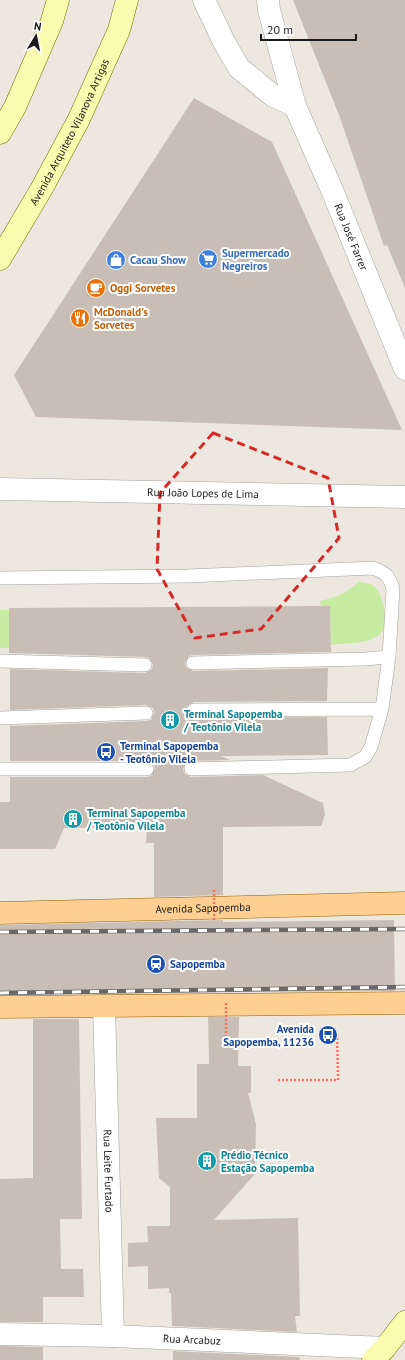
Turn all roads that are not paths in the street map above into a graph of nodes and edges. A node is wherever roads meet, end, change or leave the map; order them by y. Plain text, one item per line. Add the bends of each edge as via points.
1 (58, 0) edge
2 (127, 0) edge
3 (204, 0) edge
4 (268, 0) edge
5 (295, 106) junction
6 (0, 133) edge
7 (0, 259) edge
8 (405, 369) edge
9 (0, 489) edge
10 (405, 497) edge
11 (1, 579) edge
12 (389, 657) junction
13 (0, 660) edge
14 (193, 663) dead end
15 (145, 665) dead end
16 (382, 709) junction
17 (194, 710) dead end
18 (146, 713) dead end
19 (0, 718) edge
20 (0, 768) edge
21 (147, 769) dead end
22 (191, 769) dead end
23 (405, 903) edge
24 (0, 913) edge
25 (405, 1003) edge
26 (104, 1006) junction
27 (0, 1007) edge
28 (405, 1322) edge
29 (0, 1334) edge
30 (113, 1336) junction
31 (379, 1354) edge

1 - 6 main road via 52,21 18,100
2 - 7 main road, Avenida Arquiteto Vilanova Artigas via 119,30 79,119
3 - 5 street via 240,68 272,95
4 - 5 street, Rua José Farrer
5 - 8 street, Rua José Farrer
9 - 10 street, Rua João Lopes de Lima
11 - 12 lane via 188,576 373,568 384,572 390,579 393,589
12 - 14 lane
12 - 16 lane
13 - 15 lane
16 - 17 lane
16 - 22 lane via 371,747 365,757 350,765
18 - 19 lane
20 - 21 lane
23 - 24 main road, Avenida Sapopemba
25 - 26 main road
26 - 27 main road
26 - 30 street, Rua Leite Furtado
28 - 31 main road
29 - 30 street, Rua Arcabuz
30 - 31 street, Rua Arcabuz

